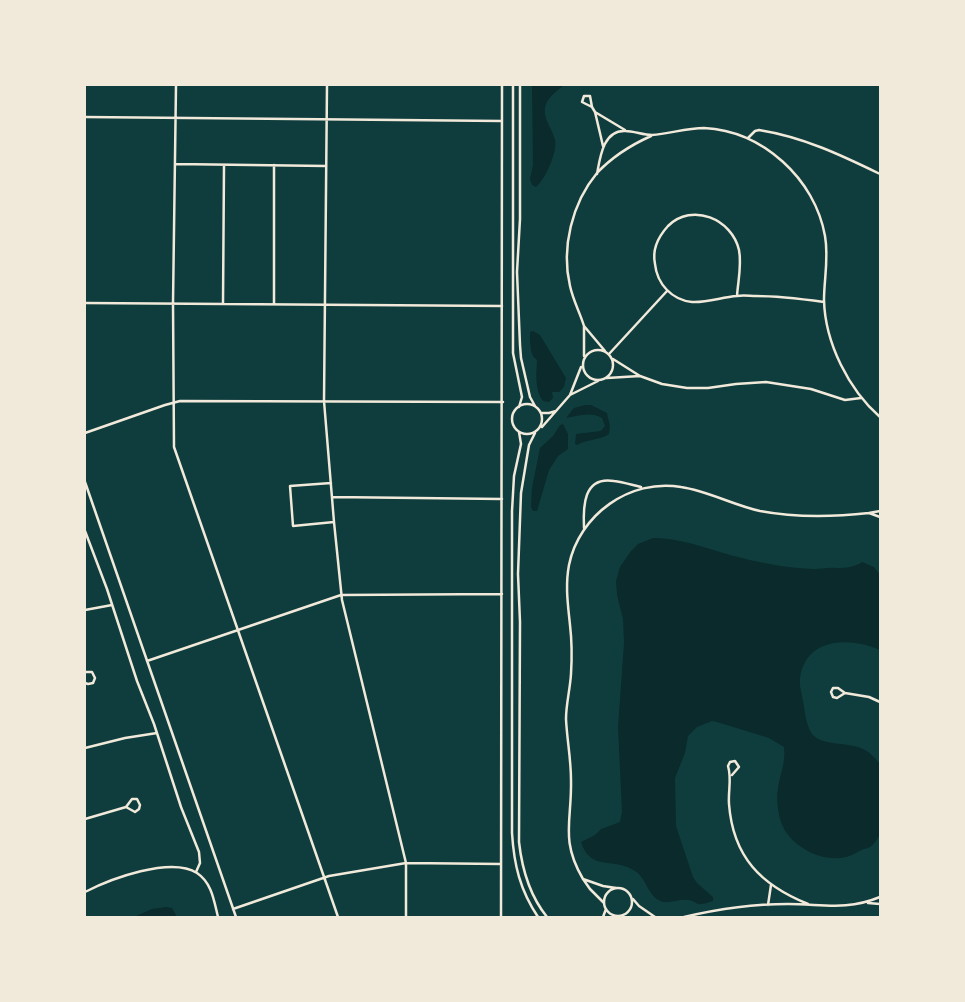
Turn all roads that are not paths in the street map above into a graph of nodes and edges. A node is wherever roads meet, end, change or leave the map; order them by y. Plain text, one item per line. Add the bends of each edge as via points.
1 (176, 85) edge
2 (327, 85) edge
3 (502, 85) edge
4 (513, 85) edge
5 (520, 85) edge
6 (592, 107) junction
7 (595, 112) junction
8 (85, 117) edge
9 (175, 118) junction
10 (326, 119) junction
11 (502, 121) junction
12 (624, 130) junction
13 (652, 135) junction
14 (748, 138) junction
15 (603, 146) junction
16 (174, 164) junction
17 (224, 165) junction
18 (274, 165) junction
19 (326, 166) junction
20 (597, 174) junction
21 (880, 174) edge
22 (512, 260) junction
23 (517, 260) junction
24 (667, 291) junction
25 (737, 296) junction
26 (824, 302) junction
27 (85, 303) edge
28 (173, 303) junction
29 (224, 304) junction
30 (274, 304) junction
31 (324, 304) junction
32 (502, 306) junction
33 (584, 326) junction
34 (607, 353) junction
35 (584, 358) junction
36 (612, 358) junction
37 (582, 364) junction
38 (640, 376) junction
39 (605, 378) junction
40 (600, 380) junction
41 (570, 395) junction
42 (861, 398) junction
43 (324, 401) junction
44 (173, 402) junction
45 (502, 402) junction
46 (519, 406) junction
47 (536, 406) junction
48 (556, 411) junction
49 (541, 413) junction
50 (880, 417) edge
51 (539, 430) junction
52 (519, 432) junction
53 (85, 433) edge
54 (535, 433) junction
55 (85, 482) edge
56 (331, 483) junction
57 (642, 487) junction
58 (332, 497) junction
59 (502, 499) junction
60 (880, 510) edge
61 (870, 513) junction
62 (880, 517) edge
63 (334, 522) junction
64 (584, 528) junction
65 (85, 531) edge
66 (512, 588) junction
67 (519, 588) junction
68 (502, 594) junction
69 (341, 595) junction
70 (112, 605) junction
71 (85, 610) edge
72 (238, 630) junction
73 (147, 661) junction
74 (85, 672) edge
75 (85, 683) edge
76 (845, 693) junction
77 (880, 702) edge
78 (512, 716) junction
79 (518, 716) junction
80 (157, 733) junction
81 (85, 748) edge
82 (732, 775) junction
83 (126, 807) junction
84 (85, 819) edge
85 (518, 842) junction
86 (512, 843) junction
87 (406, 863) junction
88 (501, 864) junction
89 (196, 872) junction
90 (324, 877) junction
91 (583, 879) junction
92 (771, 886) junction
93 (618, 888) junction
94 (85, 892) edge
95 (631, 896) junction
96 (880, 897) edge
97 (867, 902) junction
98 (604, 904) junction
99 (808, 904) junction
100 (880, 904) edge
101 (768, 905) junction
102 (233, 909) junction
103 (606, 909) junction
104 (622, 916) edge
105 (218, 917) edge
106 (236, 917) edge
107 (338, 917) edge
108 (406, 917) edge
109 (501, 917) edge
110 (538, 917) edge
111 (547, 917) edge
112 (603, 917) edge
113 (631, 917) edge
114 (655, 917) edge
115 (684, 917) edge

1 - 9 street
2 - 10 street
3 - 11 street
4 - 22 street
5 - 23 street
6 - 6 street via 592,98 584,96 582,102
6 - 7 street
7 - 12 street
7 - 15 street
8 - 9 street
9 - 10 street
9 - 16 street
10 - 11 street
10 - 19 street
11 - 32 street
12 - 13 street
12 - 15 street
13 - 14 street via 704,128
13 - 20 street via 623,151
14 - 21 street via 760,130 808,142
14 - 26 street via 780,159 800,180 814,202 826,243
15 - 20 street
16 - 17 street
16 - 28 street
17 - 18 street
17 - 29 street
18 - 19 street
18 - 30 street
19 - 31 street
20 - 33 street via 577,208 567,250 570,286
22 - 23 street
22 - 46 street via 513,353 522,397
23 - 47 street via 521,358 530,397
24 - 25 street via 693,302
24 - 25 street via 655,267 658,241 675,221 702,215 729,229 737,244 740,261
24 - 34 street
25 - 26 street via 780,296
26 - 42 street via 834,348
27 - 28 street
28 - 29 street
28 - 44 street
29 - 30 street
30 - 31 street
31 - 32 street
31 - 43 street
32 - 45 street
33 - 34 street
33 - 35 street
34 - 35 street via 592,350
34 - 36 street
35 - 37 street
36 - 38 street
36 - 39 street via 612,370
37 - 40 street via 587,376
37 - 41 street
38 - 39 street
38 - 42 street via 687,388 766,382 812,389 845,400
39 - 40 street
40 - 41 street
41 - 48 street
42 - 50 street
43 - 44 street
43 - 45 street
43 - 56 street
44 - 53 street
44 - 72 street via 176,454
45 - 59 street
46 - 47 street
46 - 52 street via 512,418
47 - 49 street
48 - 49 street
48 - 51 street
49 - 51 street
51 - 54 street
52 - 54 street
52 - 66 street via 521,444 512,502
54 - 67 street via 529,445 521,492
55 - 73 street
56 - 58 street
56 - 63 street via 290,486 290,494 293,526
57 - 61 street via 679,486 779,514
57 - 64 street via 606,506
57 - 64 street via 614,480 595,485 584,501
58 - 59 street
58 - 63 street
59 - 68 street
60 - 61 street
61 - 62 street
63 - 69 street
64 - 91 street via 569,562 566,588 572,640 566,711 572,782 568,834 572,856
65 - 70 street
66 - 67 street
66 - 78 street
67 - 79 street
68 - 69 street
68 - 88 street
69 - 72 street
69 - 87 street
70 - 71 street
70 - 80 street
72 - 73 street
72 - 90 street
73 - 102 street
74 - 75 street via 92,672 95,678 93,683
76 - 76 street via 838,688 831,692 835,698
76 - 77 street
78 - 79 street
78 - 86 street
79 - 85 street
80 - 81 street
80 - 89 street via 199,852 200,863
82 - 82 street via 739,767 735,761 729,764
82 - 92 street via 729,802 736,840 748,861
83 - 83 street via 135,812 140,805 137,799 132,799
83 - 84 street
85 - 86 street
85 - 111 street via 527,880
86 - 110 street via 521,885
87 - 88 street
87 - 90 street
87 - 108 street
88 - 109 street
89 - 94 street via 180,867 160,868 123,877
89 - 105 street via 211,890
90 - 102 street
90 - 107 street
91 - 93 street
91 - 98 street
92 - 99 street
92 - 101 street
93 - 95 street
93 - 98 street via 608,892
95 - 104 street via 632,906
95 - 114 street
96 - 97 street
97 - 99 street via 836,907
97 - 100 street
98 - 103 street
99 - 101 street
101 - 115 street
102 - 106 street
103 - 104 street via 613,916
103 - 112 street
104 - 113 street

